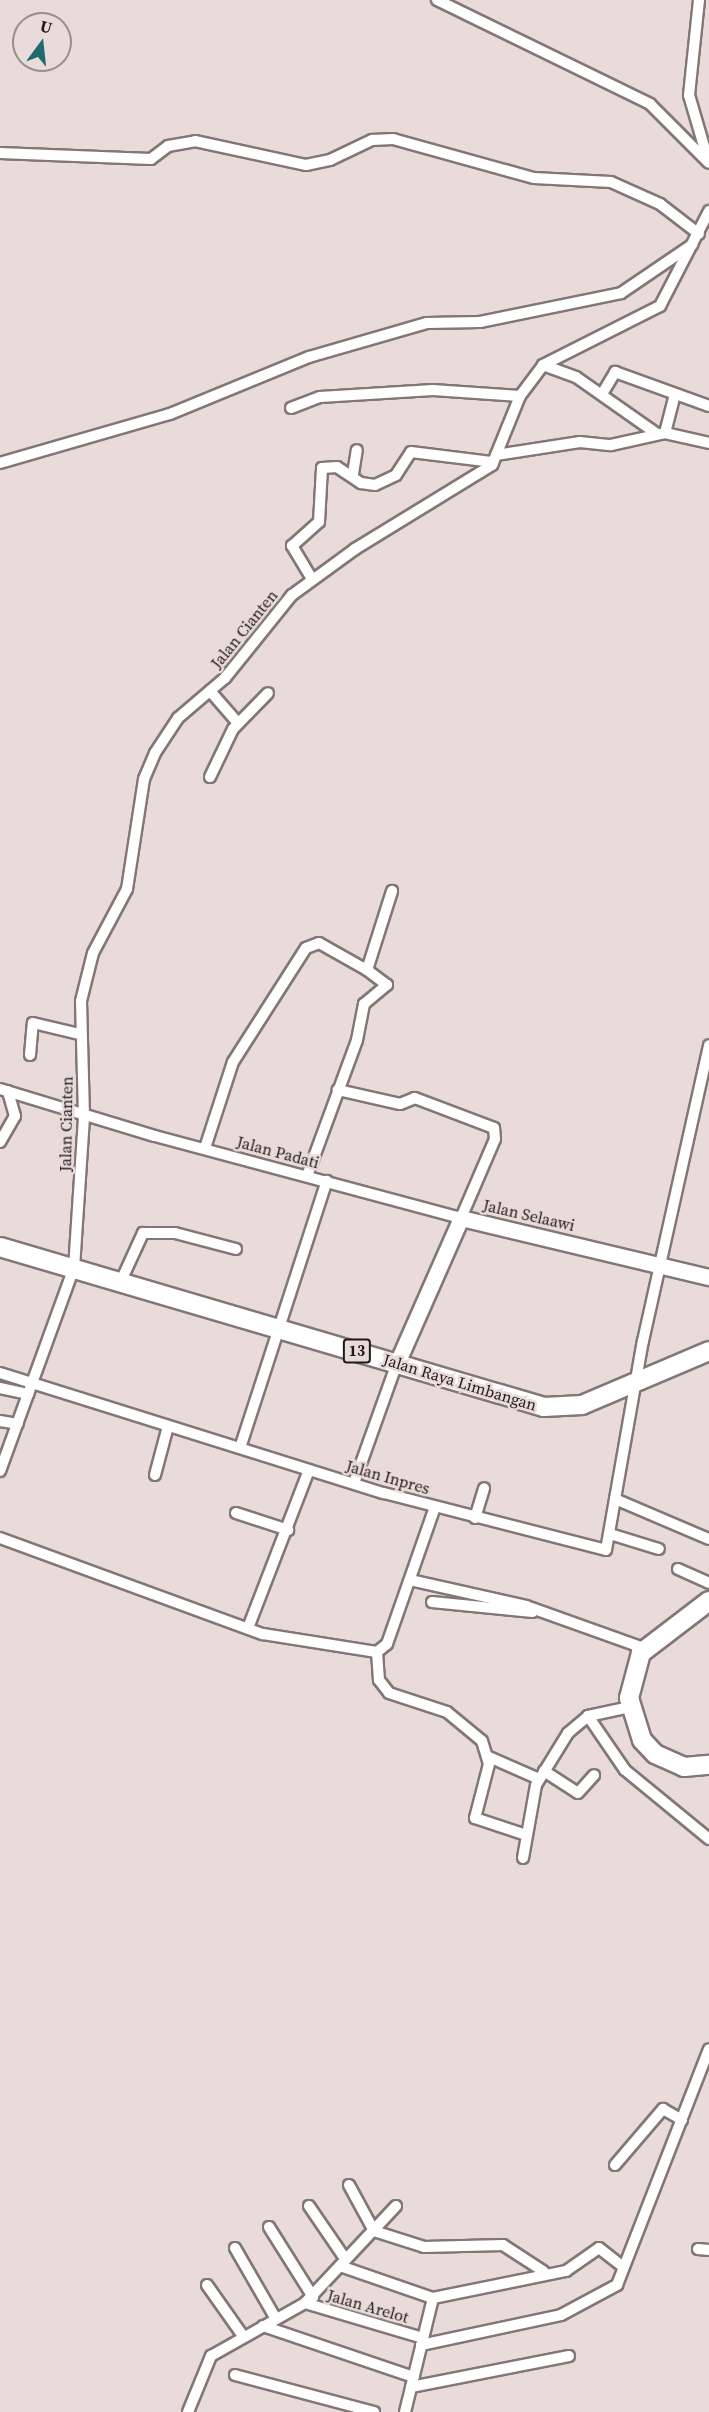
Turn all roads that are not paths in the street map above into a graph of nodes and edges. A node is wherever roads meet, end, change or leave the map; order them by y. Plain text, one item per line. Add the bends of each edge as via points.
1 (699, 0) edge
2 (440, 1) edge
3 (0, 153) edge
4 (709, 161) edge
5 (709, 211) edge
6 (697, 238) junction
7 (543, 365) junction
8 (602, 394) junction
9 (675, 394) junction
10 (520, 396) junction
11 (709, 406) edge
12 (291, 408) dead end
13 (661, 433) junction
14 (709, 443) edge
15 (357, 450) dead end
16 (494, 458) junction
17 (0, 463) edge
18 (353, 474) junction
19 (312, 579) junction
20 (210, 691) junction
21 (268, 693) dead end
22 (238, 723) junction
23 (210, 777) dead end
24 (392, 891) dead end
25 (367, 970) junction
26 (79, 1034) junction
27 (709, 1045) edge
28 (30, 1055) dead end
29 (4, 1090) edge
30 (338, 1090) junction
31 (84, 1116) junction
32 (0, 1142) edge
33 (205, 1148) junction
34 (307, 1176) junction
35 (327, 1181) junction
36 (462, 1218) junction
37 (0, 1247) edge
38 (236, 1249) dead end
39 (661, 1265) junction
40 (74, 1268) junction
41 (709, 1277) edge
42 (121, 1281) junction
43 (276, 1327) junction
44 (709, 1351) edge
45 (397, 1363) junction
46 (0, 1373) edge
47 (635, 1382) junction
48 (0, 1388) edge
49 (29, 1389) junction
50 (0, 1421) edge
51 (18, 1424) junction
52 (168, 1426) junction
53 (240, 1448) junction
54 (309, 1470) junction
55 (0, 1471) edge
56 (155, 1475) dead end
57 (354, 1483) junction
58 (484, 1488) dead end
59 (615, 1498) junction
60 (435, 1507) junction
61 (236, 1513) dead end
62 (475, 1518) junction
63 (288, 1530) junction
64 (610, 1534) junction
65 (0, 1538) edge
66 (709, 1539) edge
67 (659, 1549) dead end
68 (678, 1569) dead end
69 (410, 1580) junction
70 (709, 1583) edge
71 (709, 1601) edge
72 (432, 1602) dead end
73 (537, 1612) junction
74 (248, 1628) junction
75 (646, 1649) junction
76 (377, 1652) junction
77 (630, 1707) junction
78 (588, 1716) junction
79 (489, 1757) junction
80 (709, 1765) edge
81 (542, 1775) junction
82 (594, 1775) dead end
83 (526, 1835) junction
84 (709, 1839) edge
85 (523, 1858) dead end
86 (709, 2049) edge
87 (682, 2120) junction
88 (615, 2165) dead end
89 (349, 2186) dead end
90 (309, 2206) dead end
91 (396, 2206) dead end
92 (269, 2227) dead end
93 (374, 2230) junction
94 (235, 2248) dead end
95 (343, 2263) junction
96 (623, 2267) junction
97 (543, 2271) junction
98 (207, 2285) dead end
99 (433, 2298) junction
100 (309, 2300) junction
101 (276, 2319) junction
102 (263, 2325) junction
103 (243, 2336) junction
104 (422, 2341) junction
105 (569, 2356) dead end
106 (235, 2375) dead end
107 (412, 2382) junction
108 (188, 2412) edge
109 (374, 2412) edge
110 (405, 2412) edge

1 - 4 street via 689,95 694,128
2 - 4 street via 650,104
3 - 6 street via 45,150 151,159 176,143 195,141 306,165 385,138 534,178 610,182 660,204
5 - 6 street
6 - 7 street via 660,306
6 - 17 street via 621,293 480,322 427,323 309,357 170,414
7 - 8 street via 567,372
7 - 10 street
8 - 9 street via 615,372
8 - 13 street
9 - 11 street
9 - 13 street
10 - 12 street via 433,390 320,397
10 - 16 street
13 - 14 street
13 - 16 street via 621,444 580,442
15 - 18 street
16 - 18 street via 416,452 405,457 396,475 379,484 361,483
16 - 19 street, Jalan Cianten
18 - 19 street via 331,466 320,470 319,522 292,546
19 - 20 street, Jalan Cianten via 276,612
20 - 22 street
20 - 26 street, Jalan Cianten via 178,718 148,766 127,889 87,969
21 - 22 street
22 - 23 street
24 - 25 street
25 - 30 street via 387,985 364,1004
25 - 33 street via 319,943 309,945 230,1069
26 - 28 street via 33,1023
26 - 31 street, Jalan Cianten
27 - 39 street
29 - 31 street, Jalan Padati
29 - 32 street via 15,1116
30 - 34 street
30 - 36 street via 400,1104 416,1098 496,1133
31 - 33 street, Jalan Padati
31 - 40 street, Jalan Cianten
33 - 34 street, Jalan Padati
34 - 35 street, Jalan Padati
35 - 36 street, Jalan Padati
35 - 43 street
36 - 39 street, Jalan Selaawi
36 - 45 street, Jalan Selaawi
37 - 40 highway, Jalan Raya Limbangan / 13
38 - 42 street via 175,1233 143,1233
39 - 41 street, Jalan Selaawi
39 - 47 street
40 - 42 highway, Jalan Raya Limbangan / 13
40 - 49 street, Jalan Cianten
42 - 43 highway, Jalan Raya Limbangan / 13
43 - 45 highway, Jalan Raya Limbangan / 13
43 - 53 street
44 - 47 highway, Jalan Raya Limbangan / 13
45 - 47 highway, Jalan Raya Limbangan / 13 via 544,1407 582,1406
45 - 57 street
46 - 49 street, Jalan Inpres
47 - 59 street
48 - 49 street
49 - 51 street, Jalan Cianten
49 - 52 street, Jalan Inpres
50 - 51 street
51 - 55 street, Jalan Cianten
52 - 53 street, Jalan Inpres
52 - 56 street
53 - 54 street, Jalan Inpres
54 - 57 street, Jalan Inpres
54 - 63 street
57 - 60 street, Jalan Inpres
58 - 62 street
59 - 64 street
59 - 66 street
60 - 62 street, Jalan Inpres
60 - 69 street
61 - 63 street
62 - 64 street, Jalan Inpres via 599,1552 606,1550
63 - 74 street
64 - 67 street
65 - 74 street
68 - 70 street
69 - 73 street
69 - 76 street via 387,1644
71 - 75 highway
72 - 73 street
73 - 75 street
74 - 76 street
75 - 77 highway via 632,1671
76 - 79 street via 383,1688 447,1712 482,1741
77 - 78 street
77 - 80 highway via 642,1740 656,1754 684,1767
78 - 81 street via 574,1725
78 - 84 street via 625,1770
79 - 81 street
79 - 83 street via 475,1818
81 - 82 street via 578,1793
81 - 83 street
83 - 85 street
86 - 87 street
87 - 88 street via 663,2109
87 - 96 street
89 - 93 street
90 - 95 street
91 - 93 street
92 - 100 street
93 - 95 street
93 - 97 street via 424,2247 503,2245
94 - 101 street
95 - 99 street
95 - 100 street
96 - 97 street via 599,2248 569,2270
96 - 104 street via 617,2285 561,2315
97 - 99 street
98 - 103 street
99 - 104 street
100 - 101 street
100 - 104 street, Jalan Arelot
101 - 102 street
102 - 103 street
102 - 107 street
103 - 108 street via 205,2365
104 - 107 street
105 - 107 street
106 - 109 street
107 - 110 street

